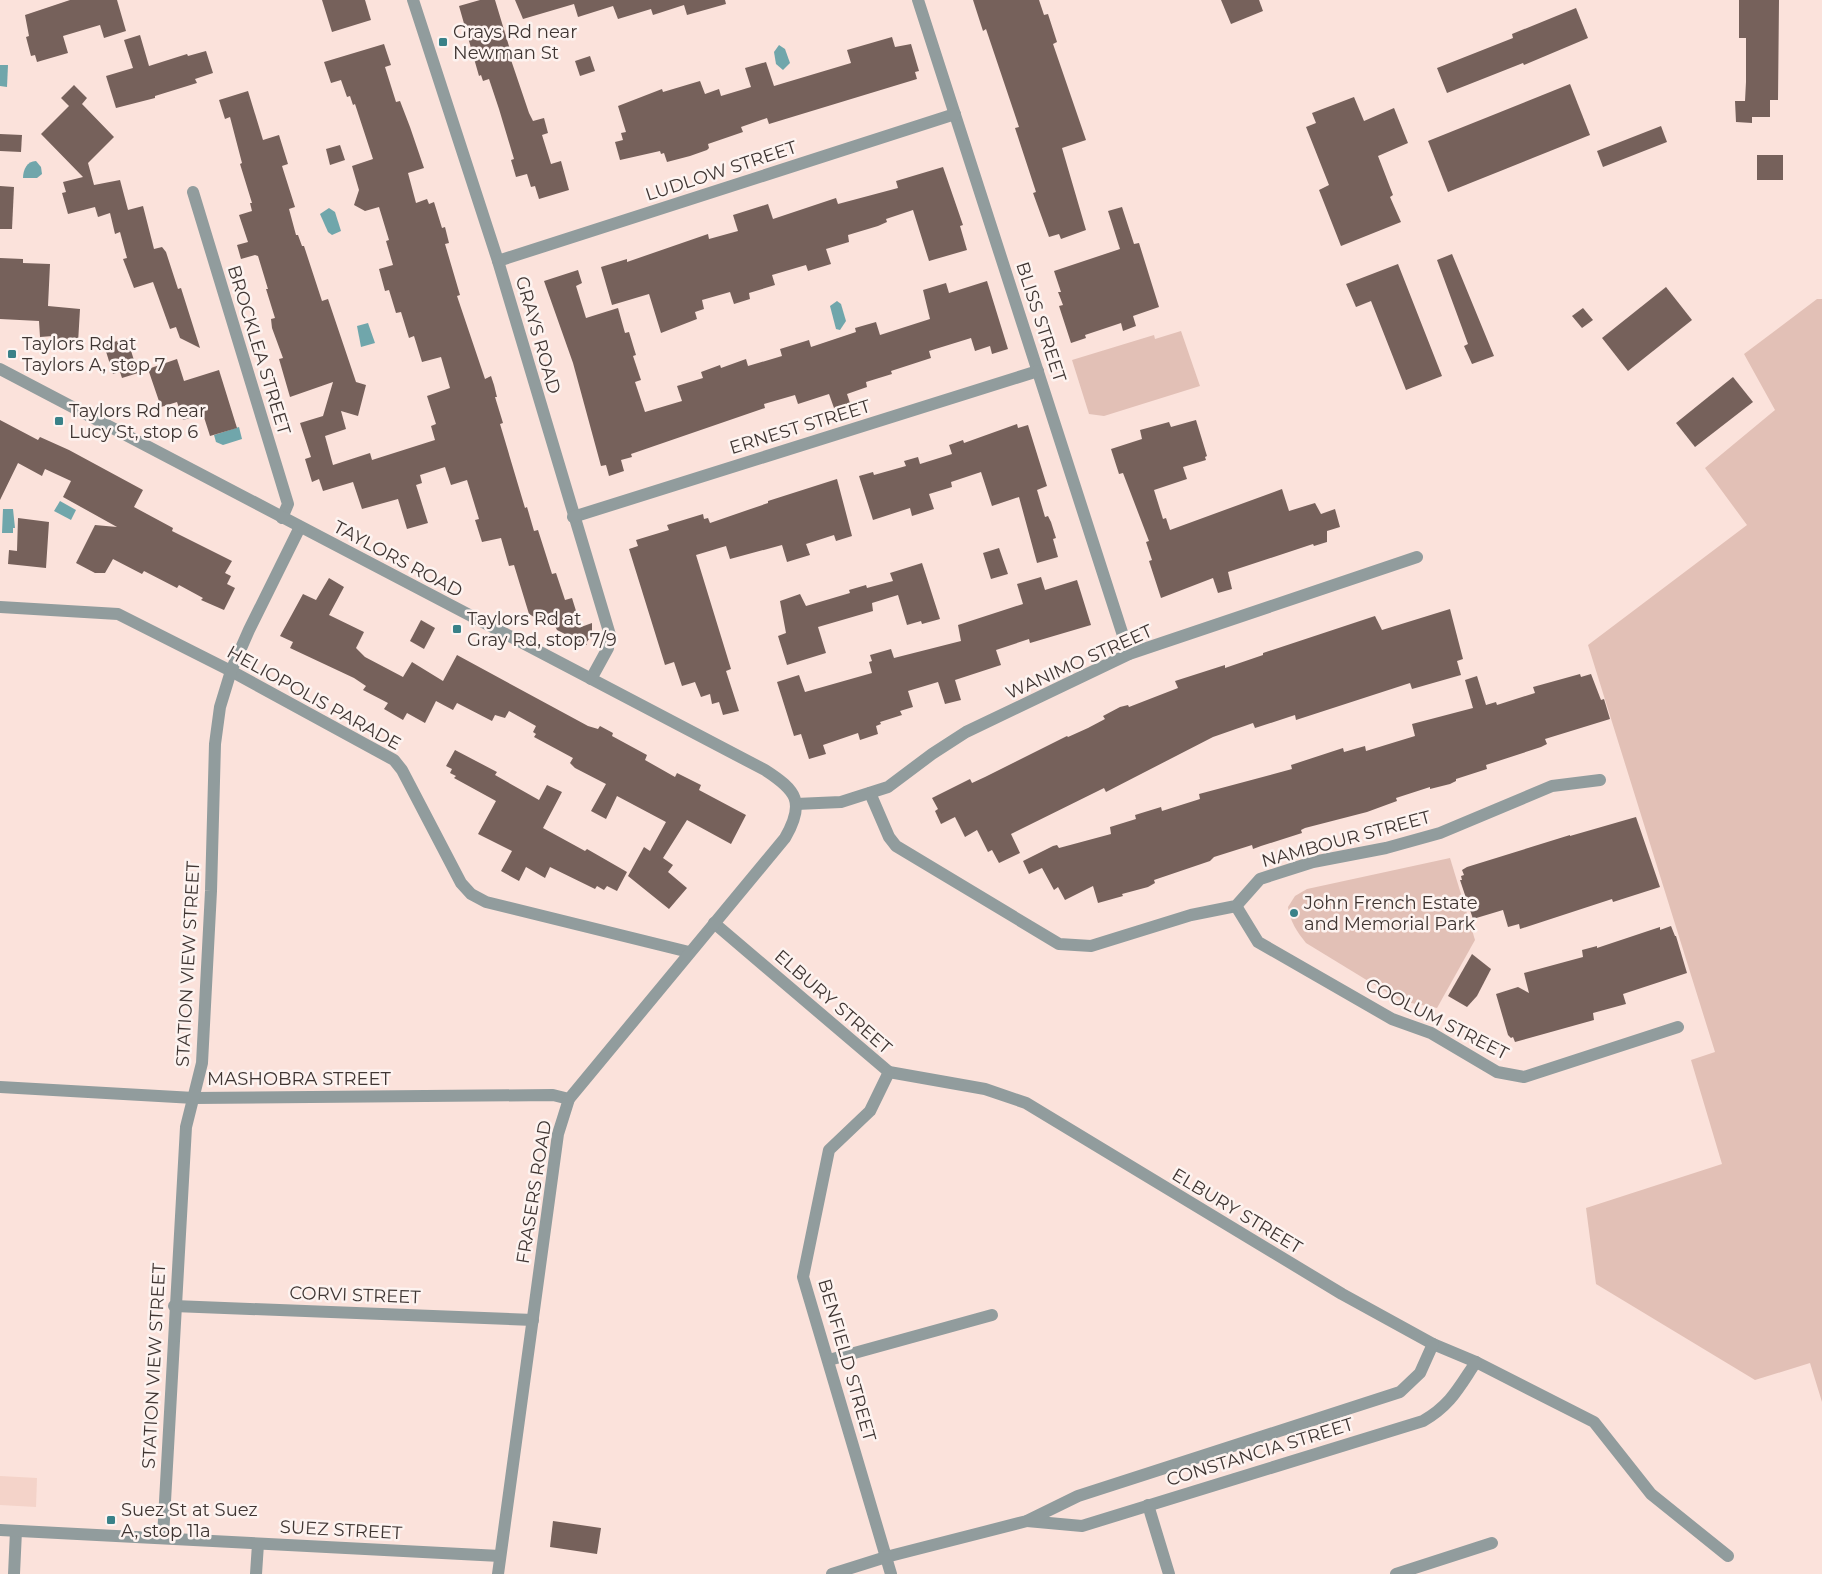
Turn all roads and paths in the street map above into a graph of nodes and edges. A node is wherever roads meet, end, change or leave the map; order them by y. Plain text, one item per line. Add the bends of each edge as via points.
1 (413, 0) edge
2 (918, 0) edge
3 (955, 114) junction
4 (193, 192) dead end
5 (498, 261) junction
6 (0, 369) edge
7 (1038, 371) junction
8 (573, 517) junction
9 (282, 518) junction
10 (300, 527) junction
11 (1417, 557) dead end
12 (0, 607) edge
13 (1129, 654) junction
14 (231, 671) junction
15 (592, 680) junction
16 (1600, 780) dead end
17 (870, 793) junction
18 (796, 804) junction
19 (1236, 906) junction
20 (714, 923) junction
21 (689, 952) junction
22 (1678, 1027) dead end
23 (889, 1072) junction
24 (0, 1087) edge
25 (194, 1098) junction
26 (569, 1099) junction
27 (174, 1306) junction
28 (992, 1315) dead end
29 (534, 1320) junction
30 (1432, 1344) junction
31 (829, 1360) junction
32 (1476, 1362) junction
33 (1148, 1505) junction
34 (1027, 1522) junction
35 (0, 1530) edge
36 (16, 1531) junction
37 (163, 1537) junction
38 (1492, 1543) dead end
39 (258, 1544) junction
40 (500, 1556) junction
41 (1728, 1556) dead end
42 (886, 1557) junction
43 (14, 1574) edge
44 (256, 1574) edge
45 (498, 1574) edge
46 (832, 1574) edge
47 (891, 1574) edge
48 (1169, 1574) edge
49 (1396, 1574) edge

1 - 5 street, GRAYS ROAD
2 - 3 street, BLISS STREET
3 - 5 street, LUDLOW STREET
3 - 7 street, BLISS STREET
4 - 9 street, BROCKLEA STREET via 288,504
5 - 8 street, GRAYS ROAD
6 - 9 street, TAYLORS ROAD
7 - 8 street, ERNEST STREET
7 - 13 street, BLISS STREET
8 - 15 street, GRAYS ROAD via 610,635 608,648
9 - 10 street, TAYLORS ROAD
10 - 14 street, STATION VIEW STREET
10 - 15 street, TAYLORS ROAD
11 - 13 street, WANIMO STREET
12 - 14 street, HELIOPOLIS PARADE via 118,614
13 - 17 street, WANIMO STREET via 966,732 932,754 897,783
14 - 21 street, HELIOPOLIS PARADE via 394,760 461,883 471,894 486,902
14 - 25 street, STATION VIEW STREET via 220,708 215,744 202,1063
15 - 18 street, TAYLORS ROAD via 765,770 792,790
16 - 19 street, NAMBOUR STREET via 1552,786 1440,833 1386,848 1313,862 1260,879
17 - 18 street, WANIMO STREET via 836,803
17 - 19 street via 896,846 1058,944 1091,946 1191,914
18 - 20 street, FRASERS ROAD via 795,816 785,838
19 - 22 street, COOLUM STREET via 1258,942 1392,1019 1431,1033 1497,1072 1524,1077
20 - 21 street, FRASERS ROAD
20 - 23 street, ELBURY STREET
21 - 26 street, FRASERS ROAD
23 - 30 street, ELBURY STREET via 985,1089 1026,1103 1342,1294
23 - 31 street, BENFIELD STREET via 870,1111 829,1150 803,1277
24 - 25 street, MASHOBRA STREET
25 - 26 street, MASHOBRA STREET via 553,1095
25 - 27 street, STATION VIEW STREET via 186,1128
26 - 29 street, FRASERS ROAD via 558,1134
27 - 29 street, CORVI STREET
27 - 37 street, STATION VIEW STREET
28 - 31 street
29 - 40 street, FRASERS ROAD
30 - 32 street, ELBURY STREET
30 - 34 street, CONSTANCIA STREET via 1420,1373 1400,1392 1078,1496
31 - 42 street, BENFIELD STREET
32 - 33 street, CONSTANCIA STREET via 1451,1399 1423,1421
32 - 41 street, ELBURY STREET via 1594,1422 1651,1494
33 - 34 street, CONSTANCIA STREET via 1082,1526
33 - 48 street
34 - 42 street, CONSTANCIA STREET
35 - 36 street, SUEZ STREET
36 - 37 street, SUEZ STREET
36 - 43 street
37 - 39 street, SUEZ STREET
38 - 49 street
39 - 40 street, SUEZ STREET
39 - 44 street
40 - 45 street, FRASERS ROAD
42 - 46 street, CONSTANCIA STREET
42 - 47 street, BENFIELD STREET

